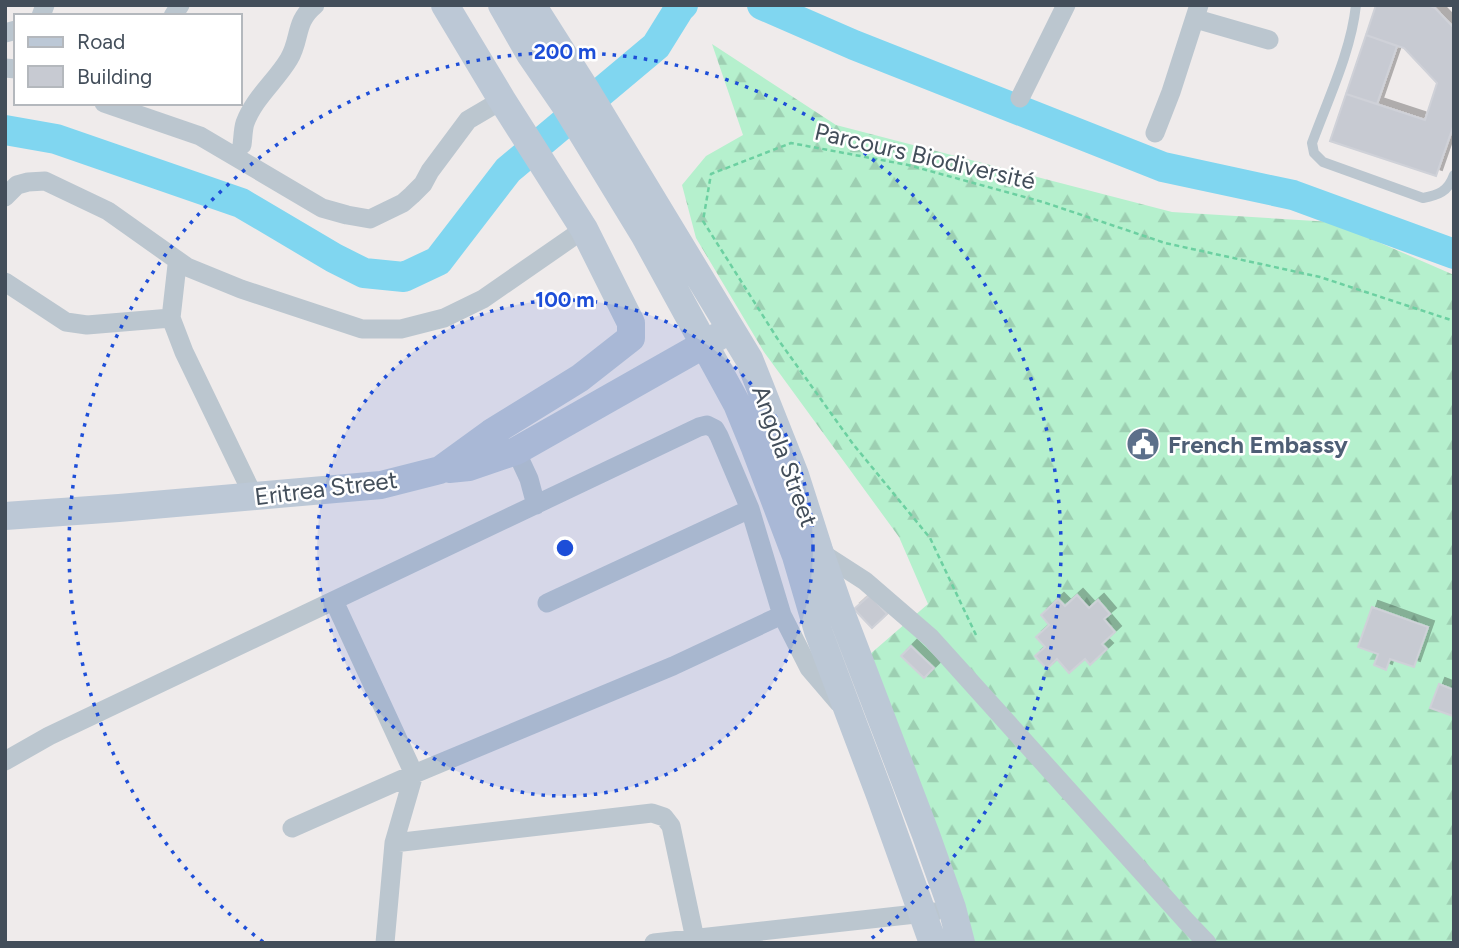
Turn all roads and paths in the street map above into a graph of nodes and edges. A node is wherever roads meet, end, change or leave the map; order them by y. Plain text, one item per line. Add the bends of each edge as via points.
1 (315, 5) edge
2 (445, 5) edge
3 (502, 5) edge
4 (532, 5) edge
5 (1066, 5) edge
6 (1356, 5) edge
7 (1198, 12) edge
8 (1269, 40) dead end
9 (1020, 97) dead end
10 (502, 100) junction
11 (110, 105) edge
12 (1155, 133) dead end
13 (242, 145) dead end
14 (1454, 176) edge
15 (5, 197) edge
16 (584, 229) junction
17 (177, 265) dead end
18 (5, 282) edge
19 (171, 318) junction
20 (1454, 321) edge
21 (730, 331) junction
22 (703, 344) junction
23 (516, 451) junction
24 (440, 470) junction
25 (254, 497) junction
26 (536, 505) junction
27 (750, 509) junction
28 (5, 516) edge
29 (807, 553) junction
30 (334, 601) junction
31 (547, 603) dead end
32 (782, 615) junction
33 (976, 635) dead end
34 (849, 716) junction
35 (5, 761) edge
36 (414, 774) junction
37 (292, 828) dead end
38 (394, 843) junction
39 (952, 908) junction
40 (922, 914) junction
41 (780, 936) edge
42 (695, 939) junction
43 (385, 943) edge
44 (654, 943) edge
45 (933, 943) edge
46 (961, 943) edge
47 (1207, 943) edge

1 - 13 street via 305,13 291,56 256,100 244,124
2 - 10 main road
3 - 22 main road via 645,236
4 - 21 main road, Angola Street
5 - 9 street
6 - 14 lane via 1345,53 1312,143 1314,153 1323,162 1423,198 1440,194
7 - 8 street
7 - 12 street
10 - 11 street via 468,120 412,195 370,219 322,208 201,136
10 - 16 main road
15 - 16 street via 17,185 45,181 108,211 187,267 362,328 401,329 444,318 483,299
16 - 24 main road, Eritrea Street via 631,323 631,338 580,378
17 - 19 street
18 - 19 street via 66,322
19 - 25 street
20 - 33 path, Parcours Biodiversité via 1320,277 1166,243 1043,202 908,165 791,143 711,174 703,221 845,434 930,538
21 - 22 main road
21 - 29 main road, Angola Street via 749,359 795,475
22 - 23 main road
22 - 29 main road via 737,404
23 - 24 main road via 469,467
23 - 26 street
24 - 25 main road, Eritrea Street via 381,485
25 - 28 main road, Eritrea Street
26 - 27 street via 707,425 719,436
26 - 30 street
27 - 31 street
27 - 32 street
29 - 34 main road via 818,631
29 - 39 main road, Angola Street via 840,611
29 - 47 street via 865,581 931,638
30 - 35 street
30 - 36 street
32 - 34 street via 809,668
32 - 36 street via 673,666
34 - 40 main road
36 - 37 street
36 - 38 street
38 - 42 street via 652,813 671,826
38 - 43 street
39 - 40 street
39 - 46 main road, Angola Street
40 - 41 street
40 - 45 main road
41 - 42 street
42 - 44 street

